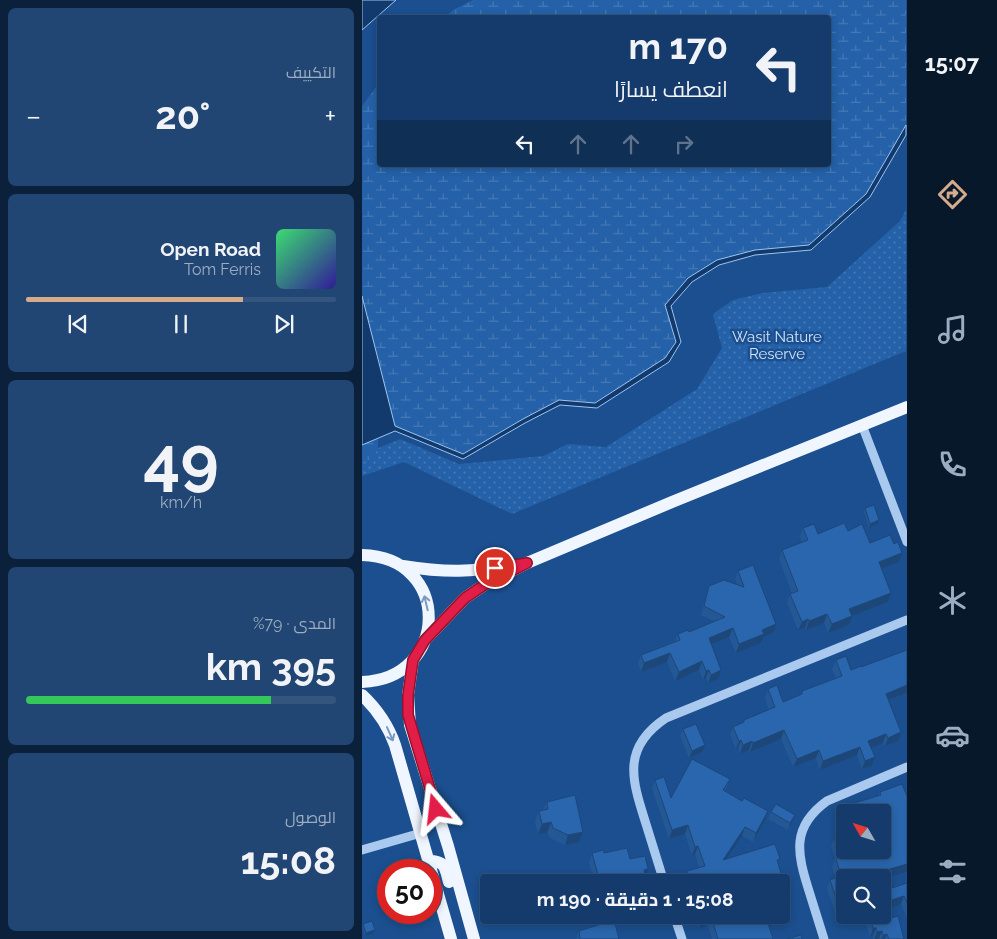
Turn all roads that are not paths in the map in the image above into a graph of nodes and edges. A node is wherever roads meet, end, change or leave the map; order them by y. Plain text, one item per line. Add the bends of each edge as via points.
1 (906, 407) edge
2 (862, 425) junction
3 (906, 542) edge
4 (362, 555) edge
5 (527, 563) junction
6 (403, 566) junction
7 (906, 620) edge
8 (425, 640) junction
9 (413, 660) junction
10 (362, 682) edge
11 (362, 695) edge
12 (906, 767) edge
13 (421, 834) junction
14 (362, 850) edge
15 (428, 859) edge
16 (442, 864) edge
17 (662, 874) edge
18 (442, 907) edge
19 (468, 919) junction
20 (677, 924) edge
21 (451, 939) edge
22 (474, 939) edge
23 (682, 939) edge
24 (824, 939) edge

1 - 2 main road
2 - 3 street
2 - 5 main road
4 - 6 main road via 387,558
5 - 6 main road via 468,572
5 - 8 main road via 465,598
8 -> 6 main road via 429,624 424,592
7 - 17 street via 666,718 647,734 635,756 633,780
8 - 9 main road
9 - 10 main road via 388,678
9 - 19 main road via 408,695 410,725
11 -> 13 main road via 391,733
12 - 24 street via 827,801 805,825 799,857
13 - 14 street
13 - 15 main road
16 - 19 main road via 455,901
18 - 21 main road
19 - 22 main road
20 - 23 street

